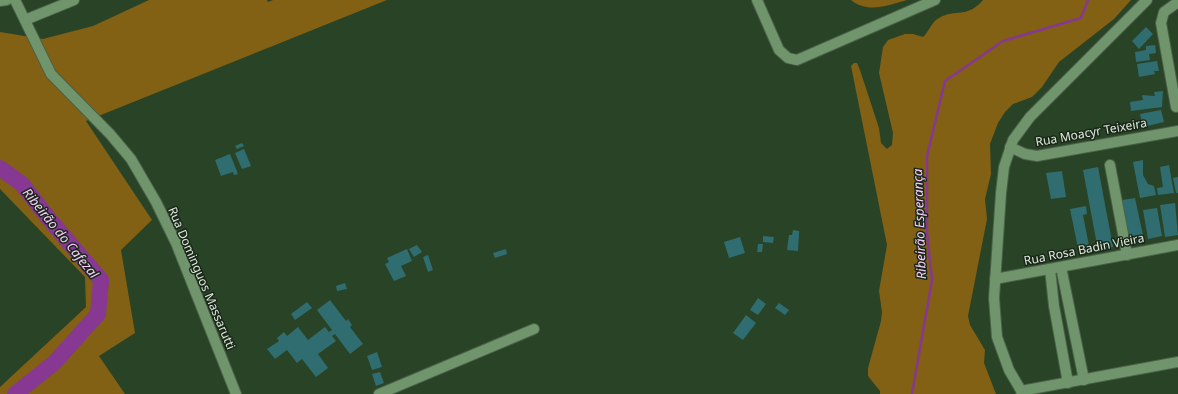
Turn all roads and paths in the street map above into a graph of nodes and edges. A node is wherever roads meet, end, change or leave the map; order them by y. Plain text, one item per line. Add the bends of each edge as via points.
1 (7, 0) edge
2 (15, 0) edge
3 (74, 0) edge
4 (757, 0) edge
5 (935, 0) edge
6 (1147, 0) edge
7 (0, 1) edge
8 (1178, 2) edge
9 (25, 20) junction
10 (1176, 107) dead end
11 (1178, 131) edge
12 (1010, 147) junction
13 (1110, 165) dead end
14 (1178, 245) edge
15 (1126, 255) junction
16 (1061, 267) junction
17 (1050, 269) junction
18 (995, 279) junction
19 (534, 329) dead end
20 (1178, 362) edge
21 (1084, 380) junction
22 (1068, 383) junction
23 (1022, 393) edge
24 (236, 394) edge
25 (379, 394) edge

1 - 7 street
2 - 9 street, Rua Dominguos Massarutti
3 - 9 street
4 - 5 street via 783,56 797,60
6 - 12 street via 1030,117
8 - 10 street via 1164,12 1161,23
9 - 24 street, Rua Dominguos Massarutti via 51,74 127,154 156,202 176,243
11 - 12 street, Rua Moacyr Teixeira via 1037,156
12 - 18 street via 1002,180
13 - 15 street
14 - 15 street, Rua Rosa Badin Vieira
15 - 16 street, Rua Rosa Badin Vieira
16 - 17 street, Rua Rosa Badin Vieira
16 - 21 street
17 - 18 street, Rua Rosa Badin Vieira
17 - 22 street
18 - 23 street via 994,314 997,336
19 - 25 street
20 - 21 street
21 - 22 street
22 - 23 street

